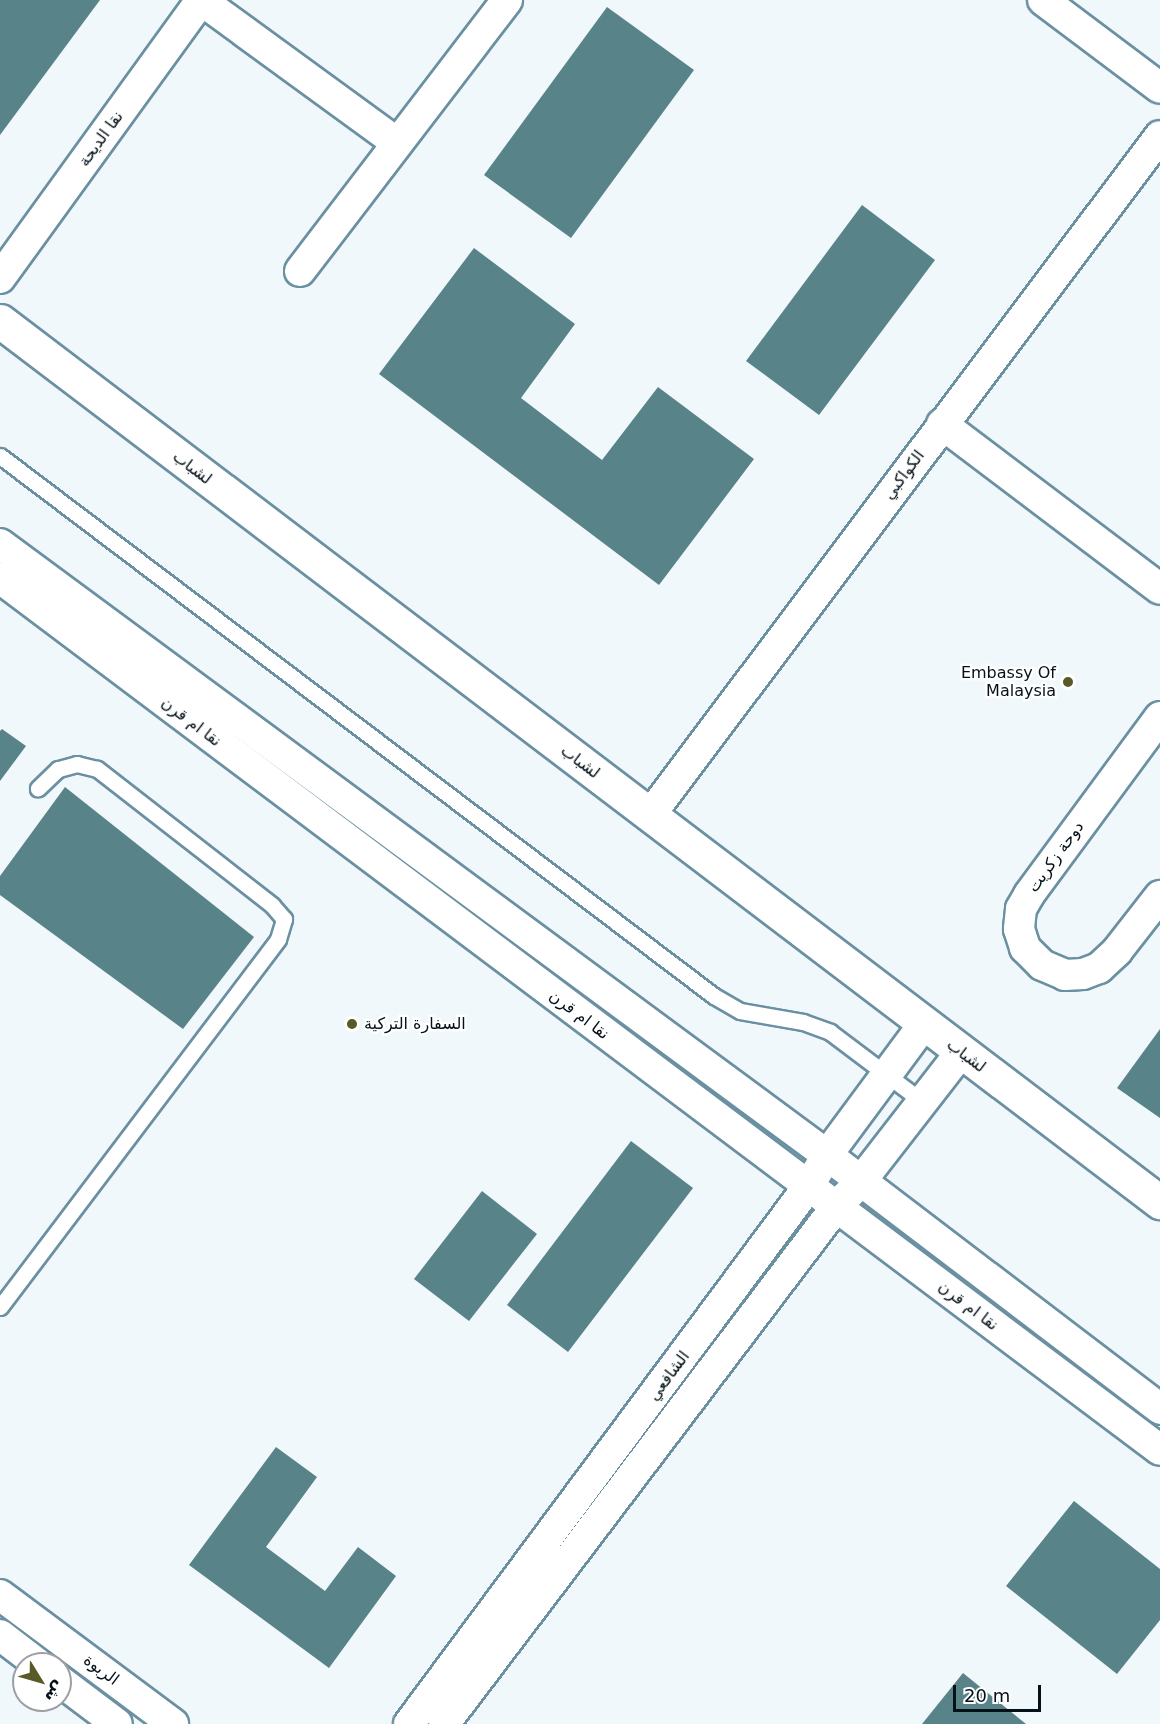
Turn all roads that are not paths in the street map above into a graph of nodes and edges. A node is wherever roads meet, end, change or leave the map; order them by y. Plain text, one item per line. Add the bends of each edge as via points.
1 (201, 0) edge
2 (507, 0) edge
3 (1043, 0) edge
4 (1160, 88) edge
5 (1160, 136) edge
6 (397, 143) junction
7 (300, 271) dead end
8 (0, 278) edge
9 (5, 330) edge
10 (942, 424) junction
11 (0, 456) edge
12 (0, 544) edge
13 (0, 578) edge
14 (1160, 589) edge
15 (1160, 717) edge
16 (38, 788) dead end
17 (650, 815) junction
18 (1160, 896) edge
19 (924, 1024) junction
20 (961, 1052) junction
21 (888, 1074) junction
22 (923, 1102) junction
23 (827, 1155) junction
24 (861, 1181) junction
25 (808, 1187) junction
26 (1160, 1202) edge
27 (836, 1207) junction
28 (0, 1307) edge
29 (1160, 1409) edge
30 (1160, 1450) edge
31 (0, 1595) edge
32 (0, 1635) edge
33 (22, 1652) edge
34 (72, 1690) edge
35 (117, 1724) edge
36 (172, 1724) edge
37 (409, 1724) edge
38 (444, 1724) edge

1 - 6 street, نقا الديحة
1 - 8 street, نقا الديحة
2 - 6 street
3 - 4 street
5 - 10 street, الكواكبي
6 - 7 street
9 - 17 street, لشباب
10 - 14 street
10 - 17 street, الكواكبي
11 - 21 lane via 714,996 740,1011 804,1022 830,1032
12 - 23 street, نقا ام قرن
13 - 25 street, نقا ام قرن
15 - 18 street, دوحة زكريت via 1029,894 1018,929 1025,948 1042,965 1065,975 1083,974 1099,968 1118,951
16 - 28 lane via 58,769 77,764 97,769 272,905 284,919 278,939
17 - 19 street, لشباب
19 - 20 street, لشباب
19 - 21 street, الشافعي
20 - 22 street, الشافعي
20 - 26 street, لشباب
21 - 22 lane
21 - 23 street, الشافعي
22 - 24 street, الشافعي
23 - 24 street, نقا ام قرن
23 - 25 street, الشافعي
24 - 27 street, الشافعي
24 - 29 street, نقا ام قرن
25 - 27 street, نقا ام قرن
25 - 37 street, الشافعي
27 - 30 street, نقا ام قرن
27 - 38 street, الشافعي
31 - 36 street, الربوة
32 - 33 street
34 - 35 street, الربوة

